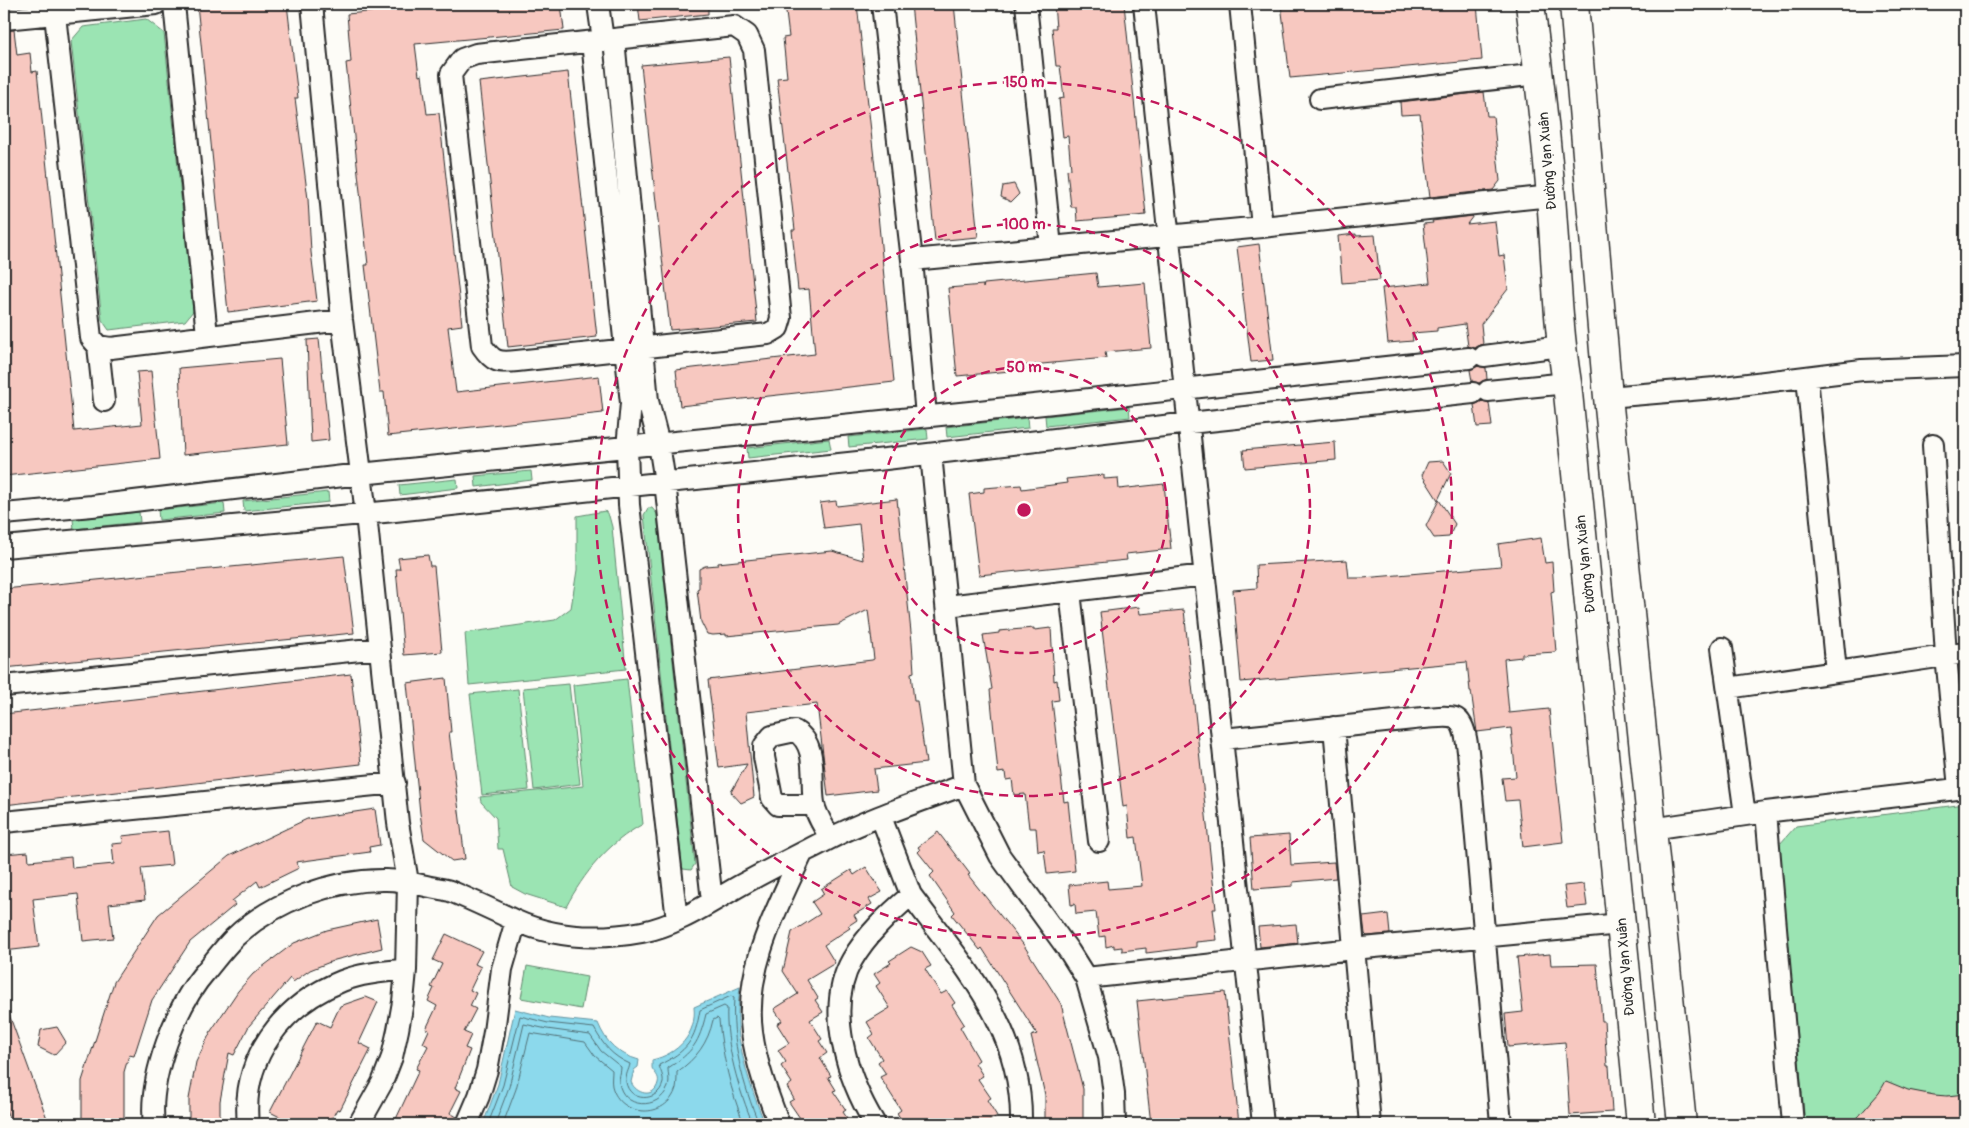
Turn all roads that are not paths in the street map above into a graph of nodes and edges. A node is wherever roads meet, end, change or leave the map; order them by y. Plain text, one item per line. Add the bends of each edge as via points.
1 (156, 4) edge
2 (174, 4) edge
3 (312, 4) edge
4 (598, 4) edge
5 (882, 4) edge
6 (1026, 4) edge
7 (1144, 4) edge
8 (1240, 4) edge
9 (1530, 4) edge
10 (1574, 4) edge
11 (56, 14) junction
12 (4, 19) edge
13 (603, 40) junction
14 (1539, 74) junction
15 (1320, 99) dead end
16 (1551, 196) junction
17 (1262, 227) junction
18 (1168, 236) junction
19 (1051, 247) junction
20 (912, 260) junction
21 (342, 320) junction
22 (207, 335) junction
23 (98, 346) junction
24 (1561, 346) junction
25 (634, 348) junction
26 (1965, 366) edge
27 (1808, 377) junction
28 (1567, 383) junction
29 (1185, 389) junction
30 (1608, 397) junction
31 (104, 401) dead end
32 (926, 416) junction
33 (1189, 423) junction
34 (659, 444) junction
35 (1933, 445) dead end
36 (628, 448) junction
37 (931, 454) junction
38 (360, 474) junction
39 (665, 482) junction
40 (628, 486) junction
41 (4, 514) edge
42 (366, 514) junction
43 (4, 547) edge
44 (1205, 575) junction
45 (1070, 592) junction
46 (948, 606) junction
47 (380, 648) junction
48 (1722, 648) dead end
49 (1956, 655) edge
50 (1836, 672) junction
51 (4, 686) edge
52 (1728, 688) junction
53 (1334, 728) junction
54 (1222, 739) junction
55 (395, 783) junction
56 (964, 785) junction
57 (1962, 788) edge
58 (814, 805) dead end
59 (1766, 812) junction
60 (1745, 815) junction
61 (881, 817) junction
62 (4, 822) edge
63 (1651, 829) junction
64 (830, 838) junction
65 (1099, 841) dead end
66 (802, 854) junction
67 (408, 882) junction
68 (911, 895) junction
69 (712, 902) junction
70 (516, 920) junction
71 (677, 920) junction
72 (1621, 924) junction
73 (1484, 937) junction
74 (1353, 949) junction
75 (1246, 960) junction
76 (406, 970) junction
77 (1086, 978) junction
78 (154, 1124) edge
79 (248, 1124) edge
80 (359, 1124) edge
81 (467, 1124) edge
82 (779, 1124) edge
83 (876, 1124) edge
84 (1021, 1124) edge
85 (1115, 1124) edge
86 (1263, 1124) edge
87 (1370, 1124) edge
88 (1501, 1124) edge
89 (1640, 1124) edge
90 (1682, 1124) edge
91 (1792, 1124) edge

1 - 11 street
2 - 22 street
3 - 21 street
4 - 13 street
5 - 20 street
6 - 19 street
7 - 18 street
8 - 17 street
9 - 14 highway, Đường Vạn Xuân
10 - 30 highway
11 - 12 street
11 - 23 street via 91,338
13 - 25 street
13 - 25 street via 734,26 747,35 754,50 781,318 778,328 768,334
13 - 25 street via 476,54 462,59 451,74 453,94 482,346 490,358 502,362
14 - 15 street
14 - 16 highway, Đường Vạn Xuân
16 - 17 street
16 - 24 highway, Đường Vạn Xuân
17 - 18 street
18 - 19 street
18 - 29 street
19 - 20 street
20 - 32 street
21 - 22 street
21 - 38 street
22 - 23 street via 112,348
23 - 31 street
24 - 28 highway, Đường Vạn Xuân
24 - 29 street
25 - 34 street
25 - 36 street
26 - 27 street via 1862,370
27 - 30 street
27 - 50 street
28 - 33 street
28 - 72 highway, Đường Vạn Xuân
29 - 32 street
29 - 33 street
30 - 63 highway
32 - 34 street
33 - 37 street
33 - 44 street
34 - 36 street
34 - 39 street
35 - 49 street
36 - 38 street
36 - 40 street
37 - 39 street
37 - 46 street
38 - 41 street
38 - 42 street
39 - 40 street
39 - 69 street
40 - 42 street
40 - 71 street
42 - 43 street
42 - 47 street
44 - 45 street
44 - 54 street
45 - 46 street
45 - 65 street
46 - 56 street
47 - 51 street
47 - 55 street
48 - 52 street
49 - 50 street
49 - 57 street
50 - 52 street
52 - 60 street
53 - 54 street
53 - 73 street via 1423,718 1455,718 1461,722 1470,770
53 - 74 street
54 - 75 street
55 - 62 street
55 - 67 street
56 - 61 street
56 - 77 street via 1000,856
57 - 59 street
58 - 64 street
59 - 60 street
59 - 91 street
60 - 63 street
61 - 64 street
61 - 68 street
63 - 90 highway
64 - 66 street
66 - 69 street
66 - 82 street via 763,943 752,997 752,1032 757,1056
67 - 70 street via 447,890
67 - 76 street
67 - 78 street via 358,882 299,897 235,938 195,984 172,1028 162,1054
68 - 83 street via 890,913 851,962 839,1007 842,1041 852,1075
68 - 84 street via 983,992 1002,1026 1015,1063 1022,1105
69 - 71 street
70 - 71 street via 571,936 601,938 643,932
70 - 81 street via 502,969 487,1070
72 - 73 street
72 - 89 highway, Đường Vạn Xuân
73 - 74 street
73 - 88 street
74 - 75 street
74 - 87 street
75 - 77 street
75 - 86 street
76 - 79 street via 343,980 295,1008 278,1025 252,1068 247,1096
76 - 80 street via 404,1002 392,1057 382,1083
77 - 85 street via 1108,1057

